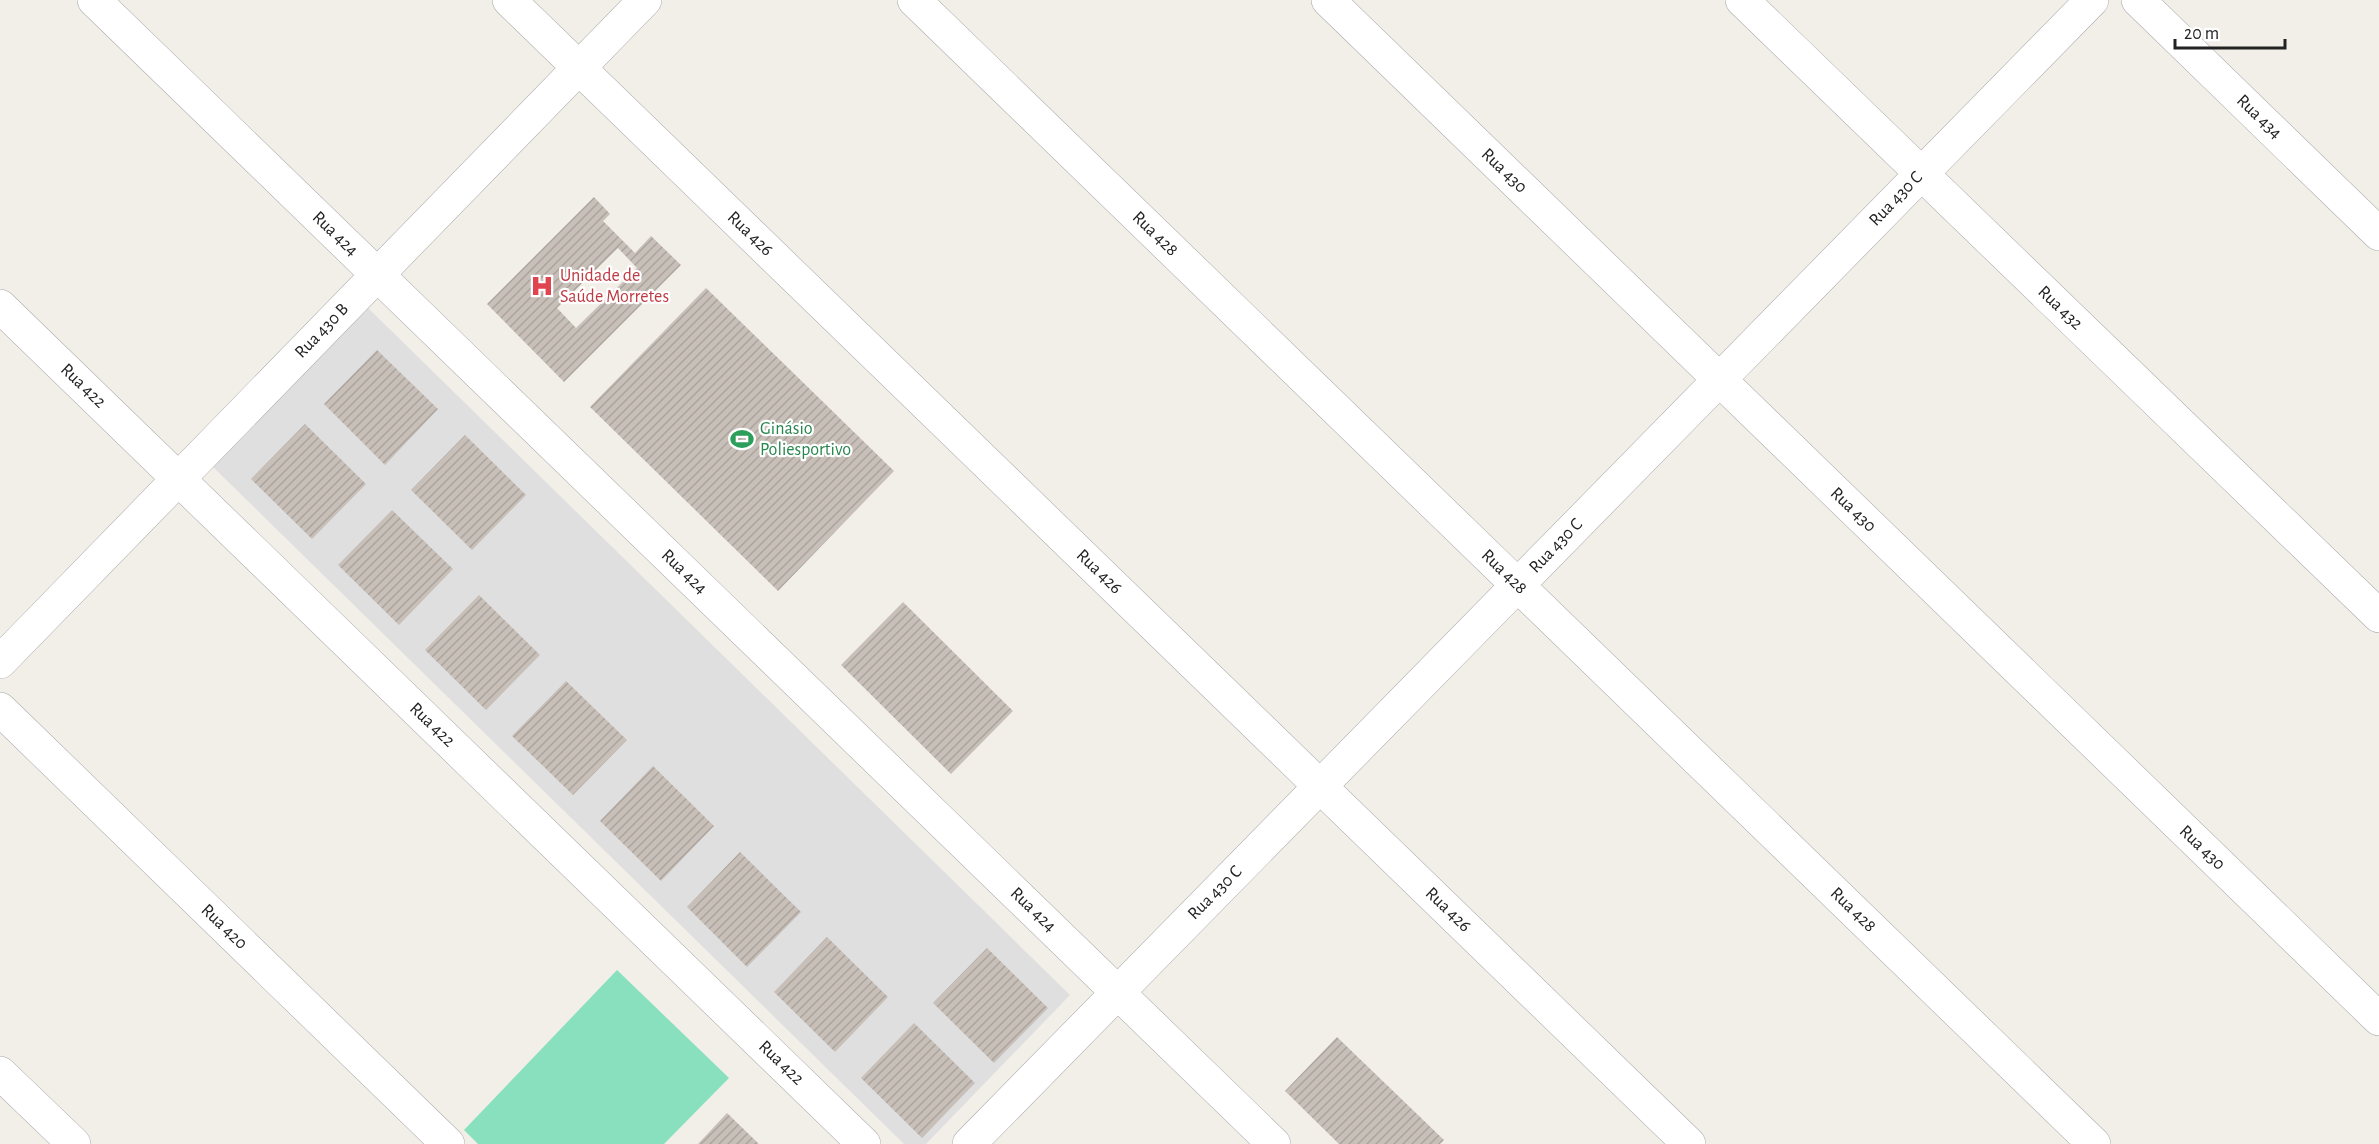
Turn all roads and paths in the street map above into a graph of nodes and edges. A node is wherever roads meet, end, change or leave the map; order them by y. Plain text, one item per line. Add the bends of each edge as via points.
1 (94, 0) edge
2 (509, 0) edge
3 (645, 0) edge
4 (914, 0) edge
5 (1328, 0) edge
6 (1742, 0) edge
7 (2092, 0) edge
8 (2138, 0) edge
9 (579, 68) junction
10 (1921, 174) junction
11 (2379, 234) edge
12 (377, 275) junction
13 (0, 306) edge
14 (1719, 380) junction
15 (178, 479) junction
16 (1518, 586) junction
17 (2379, 616) edge
18 (0, 662) edge
19 (0, 709) edge
20 (1321, 786) junction
21 (1118, 993) junction
22 (2379, 1019) edge
23 (0, 1073) edge
24 (74, 1144) edge
25 (448, 1144) edge
26 (864, 1144) edge
27 (969, 1144) edge
28 (1274, 1144) edge
29 (1689, 1144) edge
30 (2094, 1144) edge

1 - 12 street, Rua 424
2 - 9 street, Rua 426
3 - 9 street, Rua 430 B
4 - 16 street, Rua 428
5 - 14 street, Rua 430
6 - 10 street, Rua 432
7 - 10 street, Rua 430 C
8 - 11 street, Rua 434
9 - 12 street, Rua 430 B
9 - 20 street, Rua 426
10 - 14 street, Rua 430 C
10 - 17 street, Rua 432
12 - 15 street, Rua 430 B
12 - 21 street, Rua 424
13 - 15 street, Rua 422
14 - 16 street, Rua 430 C
14 - 22 street, Rua 430
15 - 18 street, Rua 430 B
15 - 26 street, Rua 422
16 - 20 street, Rua 430 C
16 - 30 street, Rua 428
19 - 25 street, Rua 420
20 - 21 street, Rua 430 C
20 - 29 street, Rua 426
21 - 27 street, Rua 430 C
21 - 28 street, Rua 424
23 - 24 street

